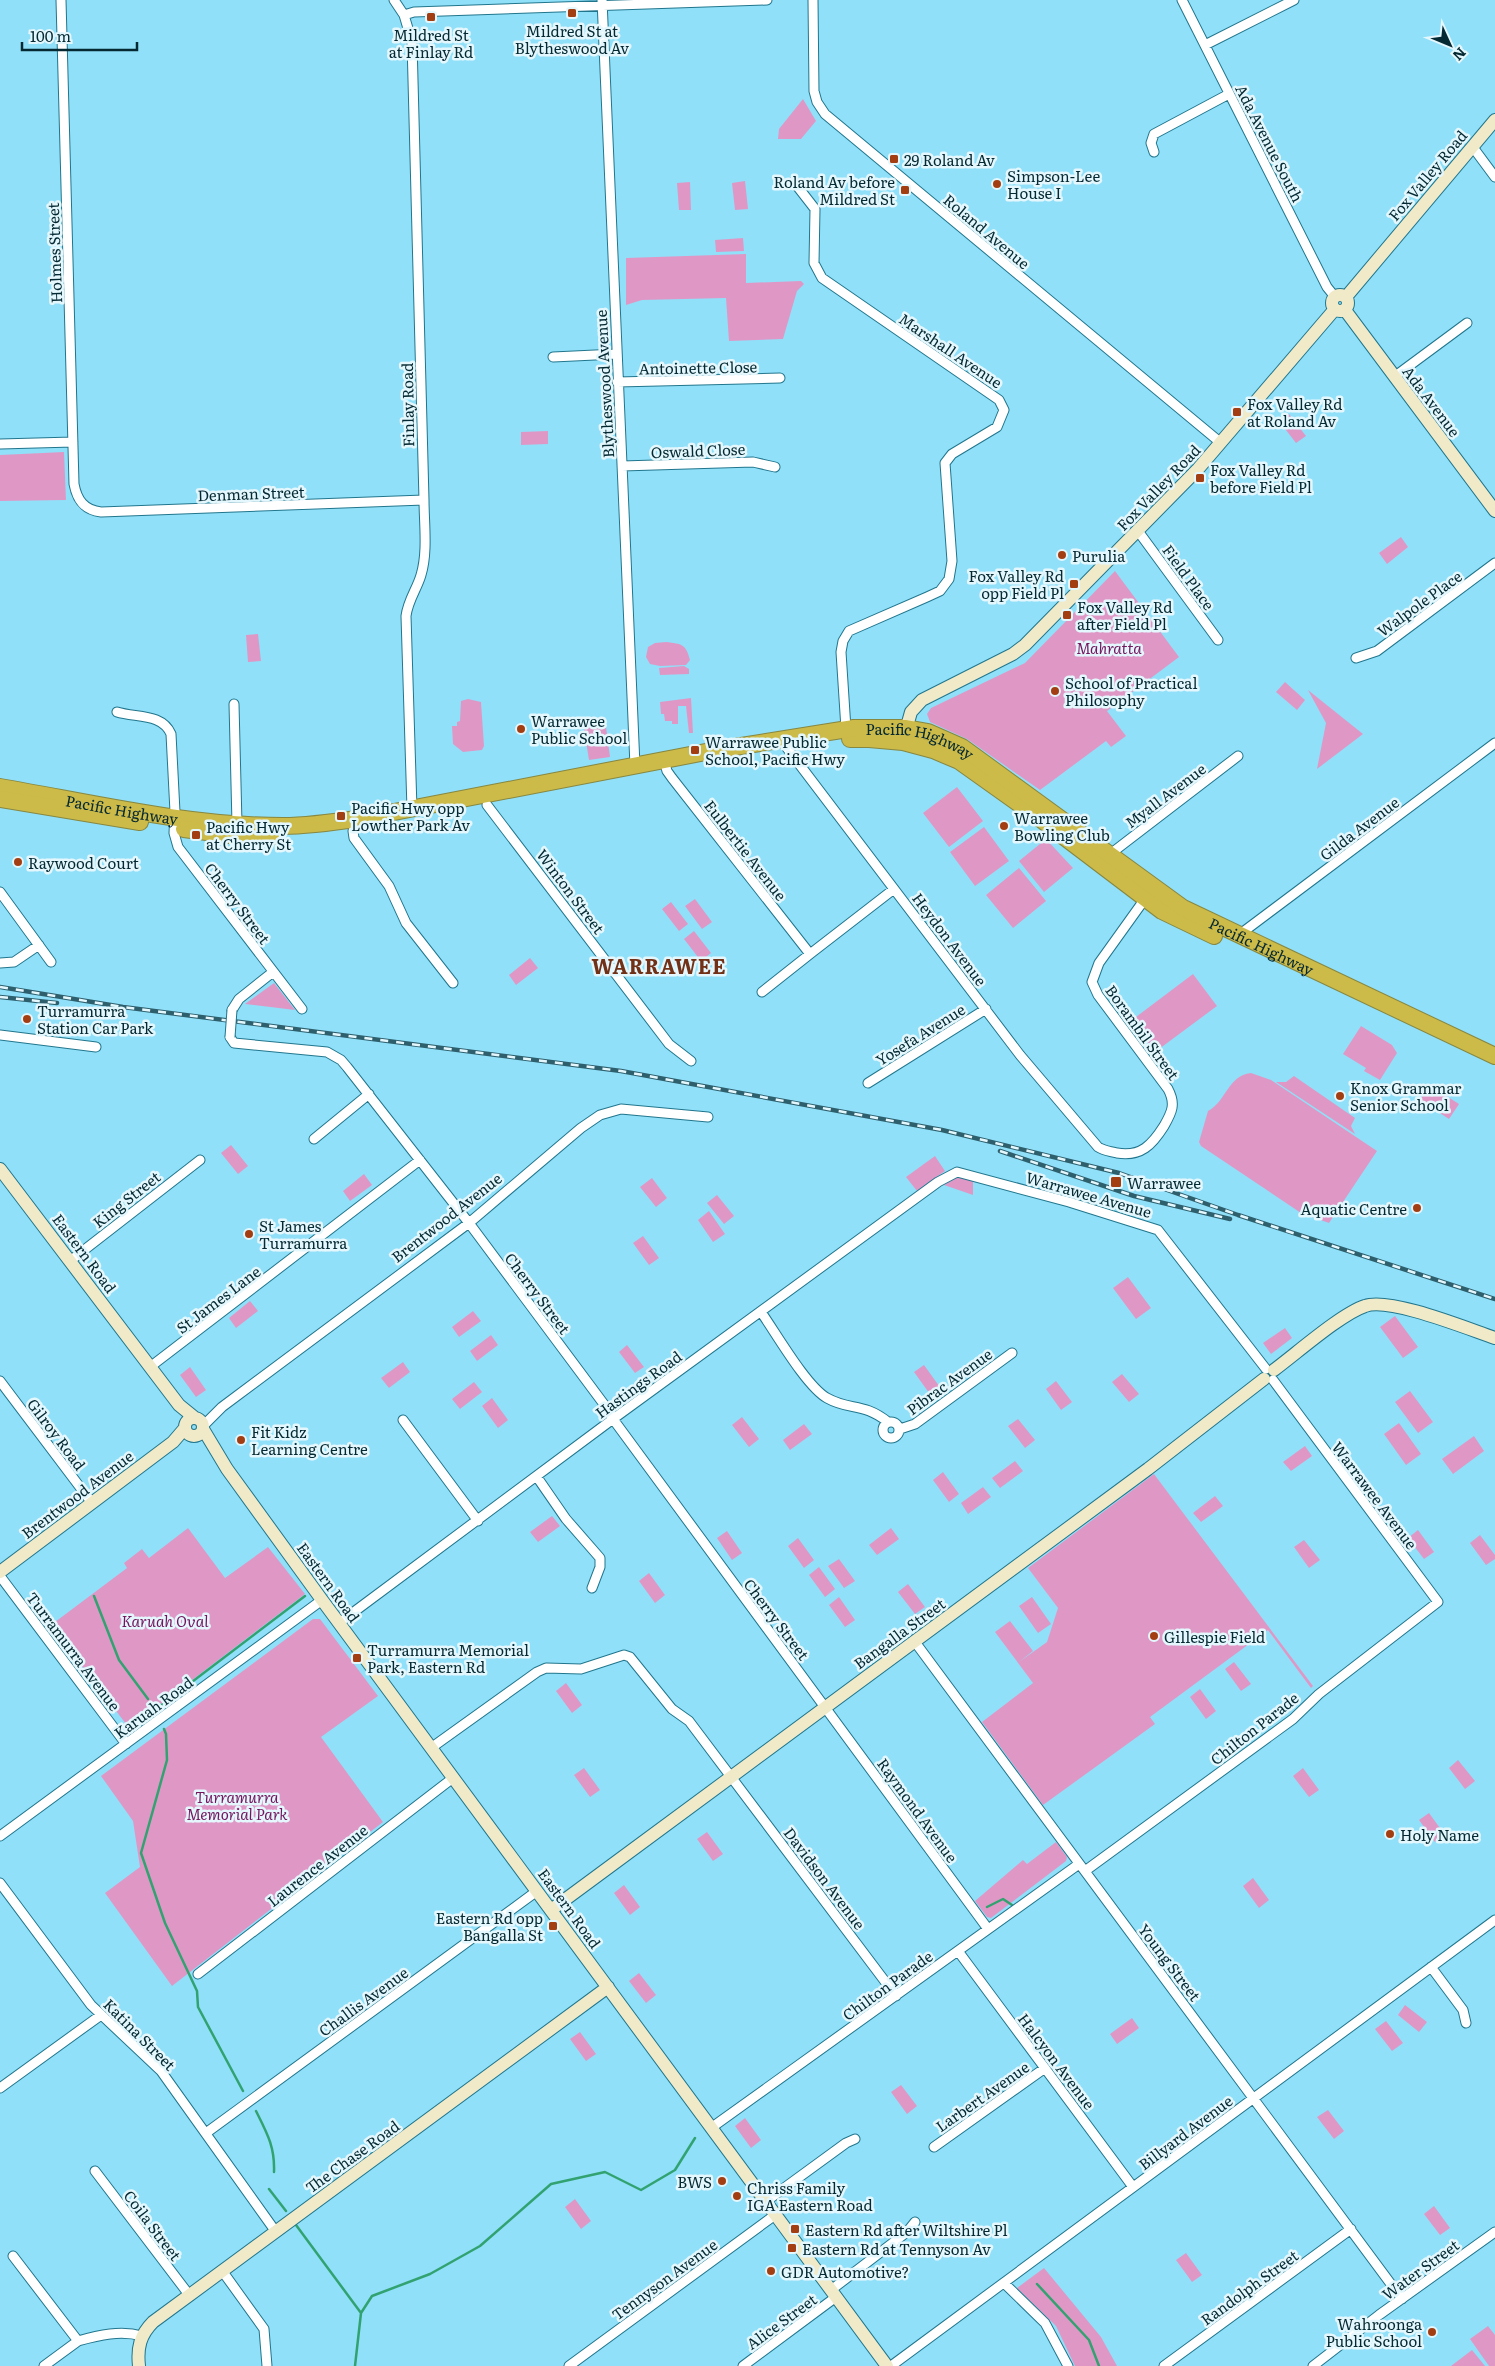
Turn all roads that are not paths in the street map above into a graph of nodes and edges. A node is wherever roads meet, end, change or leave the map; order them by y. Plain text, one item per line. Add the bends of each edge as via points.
1 (61, 0) edge
2 (394, 0) edge
3 (767, 0) edge
4 (813, 0) edge
5 (1182, 0) edge
6 (1294, 0) edge
7 (602, 2) edge
8 (404, 15) junction
9 (1205, 44) junction
10 (1229, 94) junction
11 (1495, 120) edge
12 (1472, 146) junction
13 (1154, 152) dead end
14 (1495, 177) edge
15 (794, 182) dead end
16 (1340, 303) junction
17 (1467, 323) dead end
18 (616, 354) junction
19 (553, 356) dead end
20 (780, 378) dead end
21 (1394, 378) junction
22 (617, 382) junction
23 (73, 442) junction
24 (1221, 443) junction
25 (0, 444) edge
26 (622, 466) junction
27 (775, 467) dead end
28 (424, 500) junction
29 (82, 504) joint
30 (1495, 511) edge
31 (1138, 531) junction
32 (1495, 563) edge
33 (1218, 640) dead end
34 (1356, 658) dead end
35 (234, 704) dead end
36 (117, 712) dead end
37 (846, 729) junction
38 (905, 735) junction
39 (1495, 743) edge
40 (787, 748) junction
41 (1238, 756) dead end
42 (635, 766) junction
43 (665, 766) junction
44 (0, 786) edge
45 (0, 799) edge
46 (487, 805) junction
47 (412, 809) junction
48 (175, 823) junction
49 (237, 824) junction
50 (353, 831) junction
51 (1108, 855) junction
52 (894, 888) junction
53 (0, 892) edge
54 (1149, 893) junction
55 (1239, 935) junction
56 (39, 945) junction
57 (810, 954) junction
58 (51, 962) dead end
59 (0, 963) edge
60 (273, 972) junction
61 (453, 983) dead end
62 (762, 992) dead end
63 (302, 1009) dead end
64 (986, 1010) junction
65 (0, 1035) edge
66 (96, 1047) dead end
67 (1495, 1056) edge
68 (691, 1061) dead end
69 (1495, 1066) edge
70 (868, 1083) dead end
71 (368, 1094) junction
72 (708, 1117) dead end
73 (314, 1139) dead end
74 (1095, 1144) joint
75 (200, 1160) dead end
76 (420, 1160) junction
77 (0, 1169) edge
78 (957, 1172) joint
79 (469, 1223) junction
80 (70, 1261) junction
81 (761, 1312) junction
82 (1495, 1338) edge
83 (1012, 1353) dead end
84 (150, 1367) junction
85 (1269, 1375) junction
86 (0, 1381) edge
87 (613, 1419) junction
88 (403, 1420) dead end
89 (888, 1422) junction
90 (194, 1427) junction
91 (900, 1429) junction
92 (537, 1477) junction
93 (92, 1503) junction
94 (478, 1522) junction
95 (0, 1574) edge
96 (592, 1588) dead end
97 (322, 1600) junction
98 (1438, 1602) joint
99 (339, 1623) junction
100 (915, 1642) junction
101 (826, 1707) junction
102 (126, 1744) junction
103 (431, 1748) junction
104 (732, 1777) junction
105 (453, 1778) junction
106 (0, 1836) edge
107 (1082, 1867) junction
108 (0, 1883) edge
109 (537, 1891) junction
110 (550, 1910) junction
111 (1495, 1920) edge
112 (988, 1929) junction
113 (958, 1951) junction
114 (1431, 1968) junction
115 (198, 1974) dead end
116 (608, 1987) junction
117 (896, 1996) junction
118 (101, 2015) junction
119 (1466, 2023) dead end
120 (1045, 2068) junction
121 (0, 2088) edge
122 (1253, 2098) junction
123 (711, 2128) junction
124 (206, 2133) junction
125 (855, 2139) dead end
126 (934, 2146) dead end
127 (95, 2171) dead end
128 (1133, 2187) junction
129 (765, 2202) junction
130 (775, 2215) junction
131 (915, 2222) dead end
132 (1350, 2229) junction
133 (276, 2232) junction
134 (1495, 2232) edge
135 (13, 2256) dead end
136 (223, 2272) junction
137 (1004, 2283) junction
138 (833, 2294) junction
139 (190, 2296) junction
140 (1402, 2299) junction
141 (142, 2336) junction
142 (78, 2341) junction
143 (44, 2366) edge
144 (139, 2366) edge
145 (267, 2366) edge
146 (569, 2366) edge
147 (743, 2366) edge
148 (887, 2366) edge
149 (891, 2366) edge
150 (1068, 2366) edge
151 (1164, 2366) edge
152 (1313, 2366) edge

1 - 23 street, Holmes Street
2 - 8 street, Finlay Road
3 - 7 street
4 - 24 street, Roland Avenue via 814,91 825,114
5 - 9 street, Ada Avenue South
6 - 9 street
7 - 8 street
7 - 18 street, Blytheswood Avenue
8 - 28 street, Finlay Road via 412,42
9 - 10 street, Ada Avenue South
10 - 13 street via 1156,132 1151,139
10 - 16 street, Ada Avenue South via 1327,287
11 - 12 main road, Fox Valley Road
12 - 14 street
12 - 16 main road, Fox Valley Road
15 - 37 street, Marshall Avenue via 814,209 814,263 822,278 999,400 1004,410 997,427 952,454 945,464 952,561 949,579 940,591 849,631 843,641
16 - 21 main road, Ada Avenue
16 - 24 main road, Fox Valley Road
17 - 21 street
18 - 19 street
18 - 22 street, Blytheswood Avenue
20 - 22 street, Antoinette Close
21 - 30 main road, Ada Avenue
22 - 26 street, Blytheswood Avenue
23 - 25 street
23 - 29 street, Holmes Street via 74,484
24 - 31 main road, Fox Valley Road
26 - 27 street, Oswald Close via 752,462
26 - 42 street, Blytheswood Avenue
28 - 29 street, Denman Street via 101,512
28 - 47 street, Finlay Road via 423,565 406,616
31 - 33 street, Field Place
31 - 38 main road, Fox Valley Road via 1025,645 922,700 912,712
32 - 34 street, Walpole Place via 1377,651
35 - 49 street
36 - 48 street, Cherry Street via 153,718 169,728
37 - 38 highway, Pacific Highway
37 - 43 highway, Pacific Highway
38 - 40 highway, Pacific Highway
38 - 51 highway, Pacific Highway via 928,732 962,747
38 - 54 highway, Pacific Highway via 975,771
39 - 55 street, Gilda Avenue
40 - 43 highway, Pacific Highway
40 - 52 street, Heydon Avenue
41 - 51 street, Myall Avenue
42 - 43 highway, Pacific Highway
42 - 47 highway, Pacific Highway
43 - 46 highway, Pacific Highway
43 - 57 street, Eulbertie Avenue
44 - 48 highway, Pacific Highway
45 - 48 highway, Pacific Highway
46 - 50 highway, Pacific Highway
46 - 68 street, Winton Street via 669,1044
47 - 49 highway, Pacific Highway via 310,825
48 - 49 highway, Pacific Highway
48 - 50 highway, Pacific Highway via 237,836 305,836
48 - 60 street, Cherry Street via 178,847
50 - 61 street via 354,838 389,886 406,923
51 - 54 highway, Pacific Highway
52 - 57 street
52 - 64 street, Heydon Avenue
53 - 56 street
54 - 55 highway, Pacific Highway
54 - 69 highway, Pacific Highway via 1183,921
54 - 74 street, Borambil Street via 1099,963 1092,982 1098,995 1168,1089 1173,1106 1153,1142 1143,1150 1122,1154
55 - 67 highway, Pacific Highway
56 - 58 street
56 - 59 street via 14,962
57 - 62 street
60 - 63 street, Cherry Street
60 - 71 street, Cherry Street, bridge via 239,999 232,1010 230,1037 234,1043 327,1052 347,1067
64 - 70 street, Yosefa Avenue
64 - 74 street, Heydon Avenue
65 - 66 street
71 - 73 street
71 - 76 street, Cherry Street
72 - 79 street, Brentwood Avenue via 621,1110 600,1115
75 - 80 street, King Street
76 - 79 street, Cherry Street
76 - 84 street, St James Lane
77 - 80 main road, Eastern Road
78 - 81 street, Hastings Road via 938,1182
78 - 85 street, Warrawee Avenue via 1078,1204 1158,1230
79 - 87 street, Cherry Street
79 - 90 street, Brentwood Avenue
80 - 84 main road, Eastern Road
81 - 87 street, Hastings Road
81 - 89 street via 822,1395 842,1404 876,1412
82 - 85 main road, Bangalla Street via 1404,1309 1367,1305 1355,1310
83 - 91 street, Pibrac Avenue via 915,1424
84 - 90 main road, Eastern Road
85 - 98 street, Warrawee Avenue
85 - 100 main road, Bangalla Street
86 - 93 street, Gilroy Road
87 - 92 street, Hastings Road
87 - 101 street, Cherry Street
88 - 94 street
89 - 91 street via 896,1422
89 - 91 street via 883,1427 887,1442
90 - 93 main road, Brentwood Avenue
90 - 97 main road, Eastern Road
92 - 94 street, Hastings Road
92 - 96 street via 566,1519 600,1558
93 - 95 main road, Brentwood Avenue
94 - 99 street, Hastings Road
95 - 102 street, Turramurra Avenue
97 - 99 main road, Eastern Road
97 - 102 street, Karuah Road
98 - 107 street, Chilton Parade via 1318,1694 1293,1719
99 - 103 main road, Eastern Road
100 - 101 main road, Bangalla Street
100 - 107 street, Young Street
101 - 104 main road, Bangalla Street
101 - 112 street, Raymond Avenue
102 - 106 street, Karuah Road
103 - 104 street, Davidson Avenue via 536,1672 558,1667 581,1669 624,1655 630,1657 672,1709 690,1721
103 - 105 main road, Eastern Road
104 - 110 main road, Bangalla Street
104 - 117 street, Davidson Avenue
105 - 109 main road, Eastern Road
105 - 115 street, Laurence Avenue
107 - 112 street, Chilton Parade
107 - 122 street, Young Street
108 - 118 street, Katina Street
109 - 110 main road, Eastern Road
109 - 124 street, Challis Avenue
110 - 116 main road, Eastern Road
111 - 114 street, Billyard Avenue
112 - 113 street, Chilton Parade
113 - 117 street, Chilton Parade
113 - 120 street, Halcyon Avenue
114 - 119 street via 1463,2010
114 - 122 street, Billyard Avenue
116 - 123 main road, Eastern Road
116 - 133 main road, The Chase Road
117 - 123 street, Chilton Parade
118 - 121 street
118 - 124 street, Katina Street via 161,2072
120 - 126 street, Larbert Avenue
120 - 128 street, Halcyon Avenue
122 - 128 street, Billyard Avenue
122 - 132 street, Young Street
123 - 129 main road, Eastern Road
124 - 133 street, Katina Street
125 - 129 street
127 - 139 street, Coila Street
128 - 137 street, Billyard Avenue
129 - 130 main road, Eastern Road
130 - 138 main road, Eastern Road
130 - 146 street, Tennyson Avenue
131 - 138 street, Alice Street
132 - 140 street, Young Street
132 - 151 street, Randolph Street
133 - 136 main road, The Chase Road
134 - 140 street, Water Street
135 - 142 street
136 - 139 main road, The Chase Road
136 - 145 street via 264,2329
137 - 149 street, Billyard Avenue
137 - 150 street via 1045,2324
138 - 147 street, Alice Street
138 - 148 main road, Eastern Road
139 - 141 main road, The Chase Road via 153,2322
140 - 152 street, Water Street
141 - 142 street via 127,2332
141 - 144 main road
142 - 143 street

